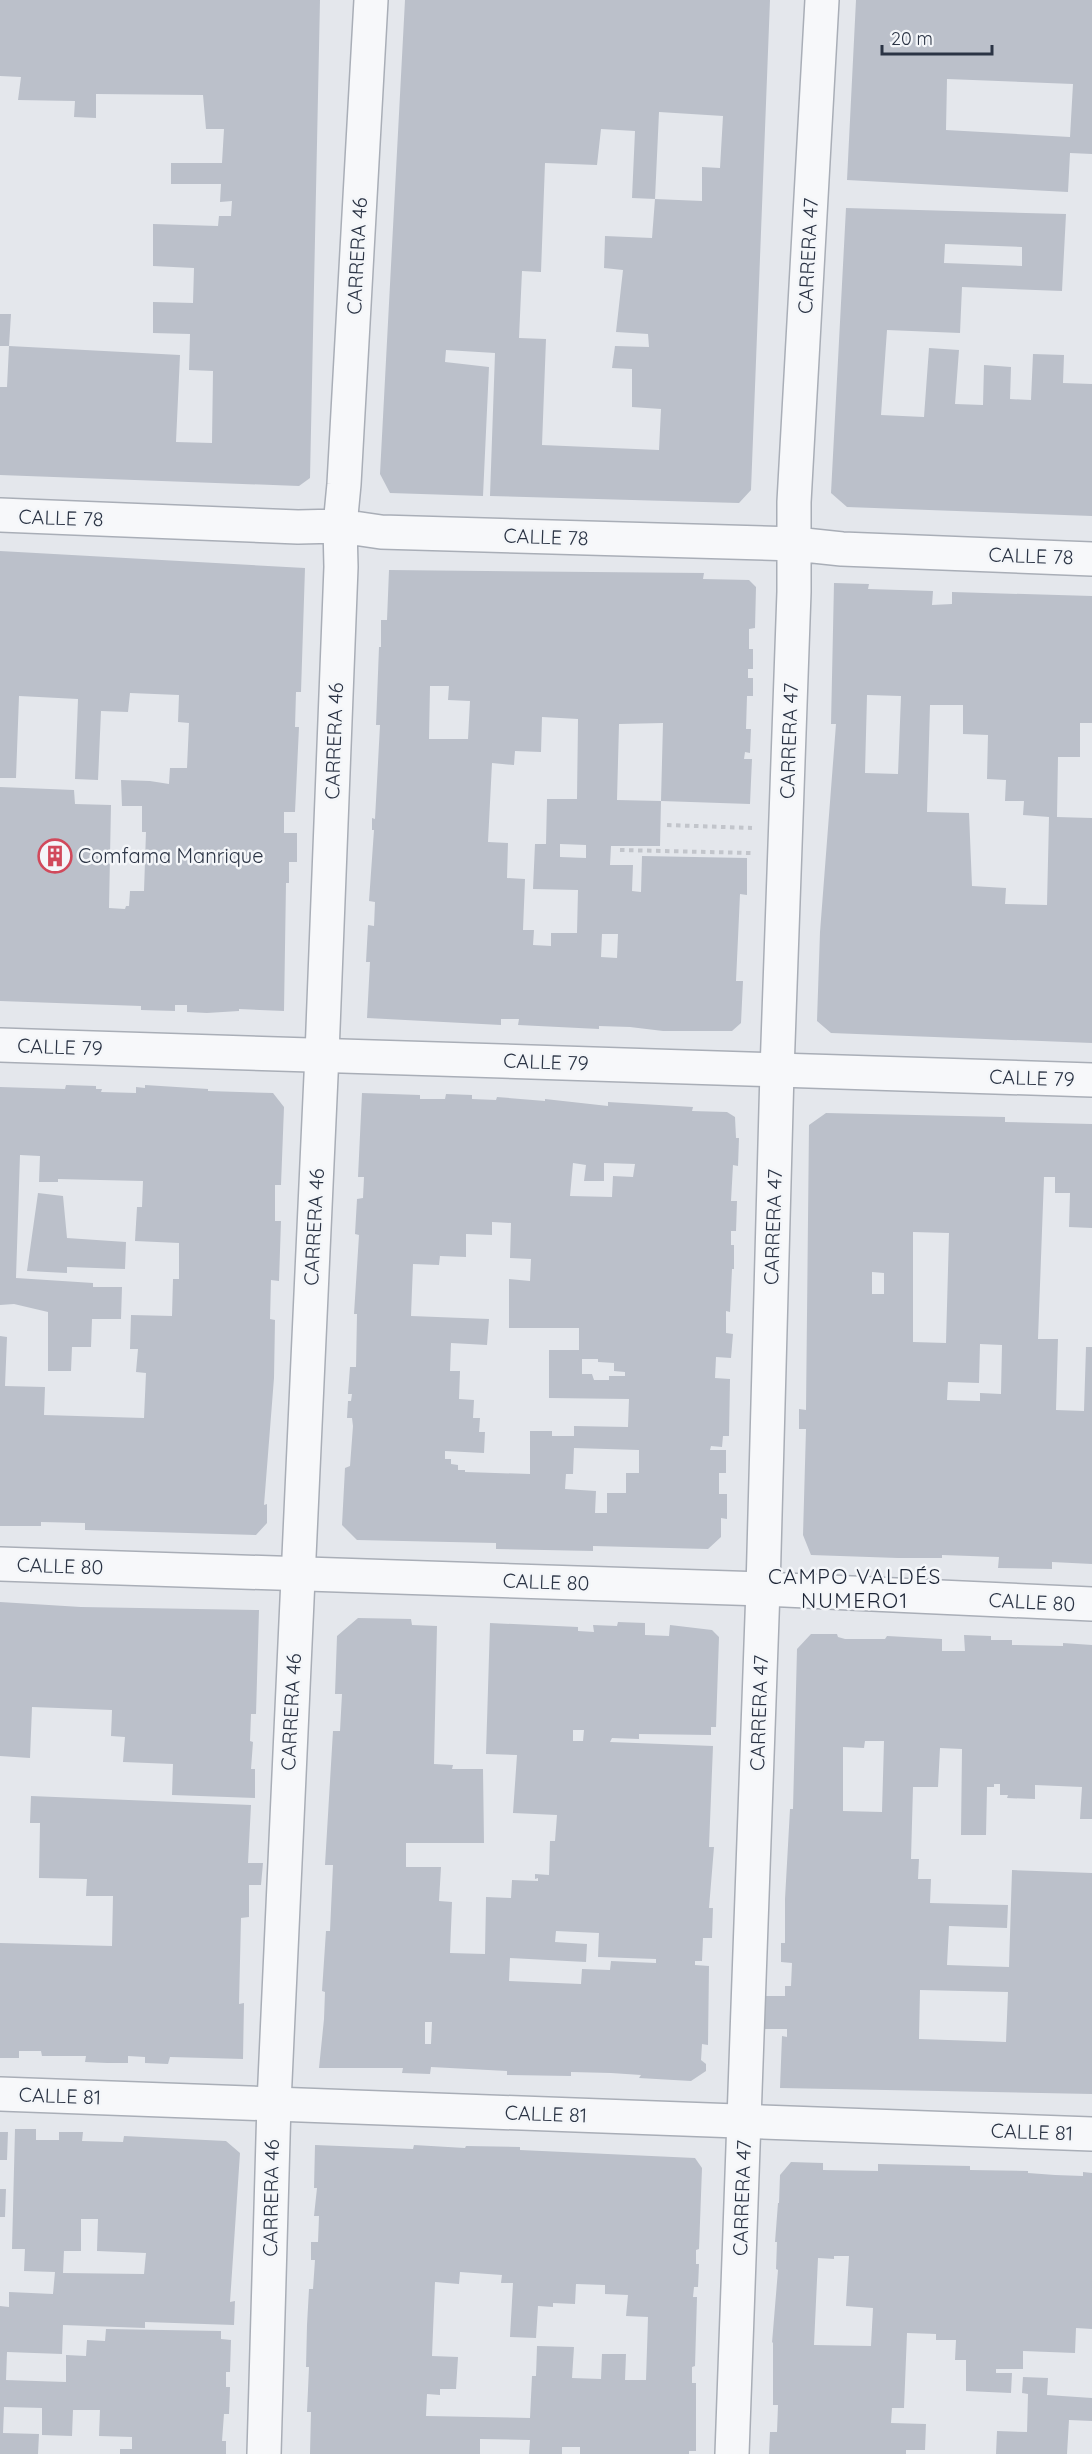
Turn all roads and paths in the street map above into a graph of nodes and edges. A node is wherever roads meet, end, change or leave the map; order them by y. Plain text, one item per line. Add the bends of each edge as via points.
1 (371, 0) edge
2 (822, 0) edge
3 (0, 515) edge
4 (340, 526) junction
5 (795, 544) junction
6 (1092, 559) edge
7 (667, 825) dead end
8 (785, 842) junction
9 (620, 850) dead end
10 (0, 1045) edge
11 (322, 1054) junction
12 (777, 1071) junction
13 (1092, 1080) edge
14 (0, 1564) edge
15 (298, 1575) junction
16 (763, 1589) junction
17 (1092, 1604) edge
18 (0, 2094) edge
19 (274, 2103) junction
20 (745, 2122) junction
21 (1092, 2134) edge
22 (264, 2454) edge
23 (732, 2454) edge

1 - 4 street, CARRERA 46
2 - 5 street, CARRERA 47
3 - 4 street, CALLE 78
4 - 5 street, CALLE 78 via 381,532
4 - 11 street, CARRERA 46
5 - 6 street, CALLE 78
5 - 8 street, CARRERA 47
7 - 8 path
8 - 9 path
8 - 12 street, CARRERA 47
10 - 11 street, CALLE 79
11 - 12 street, CALLE 79
11 - 15 street, CARRERA 46
12 - 13 street, CALLE 79
12 - 16 street, CARRERA 47
14 - 15 street, CALLE 80
15 - 16 street, CALLE 80
15 - 19 street, CARRERA 46
16 - 17 street, CALLE 80
16 - 20 street, CARRERA 47
18 - 19 street, CALLE 81
19 - 20 street, CALLE 81
19 - 22 street, CARRERA 46
20 - 21 street, CALLE 81
20 - 23 street, CARRERA 47

